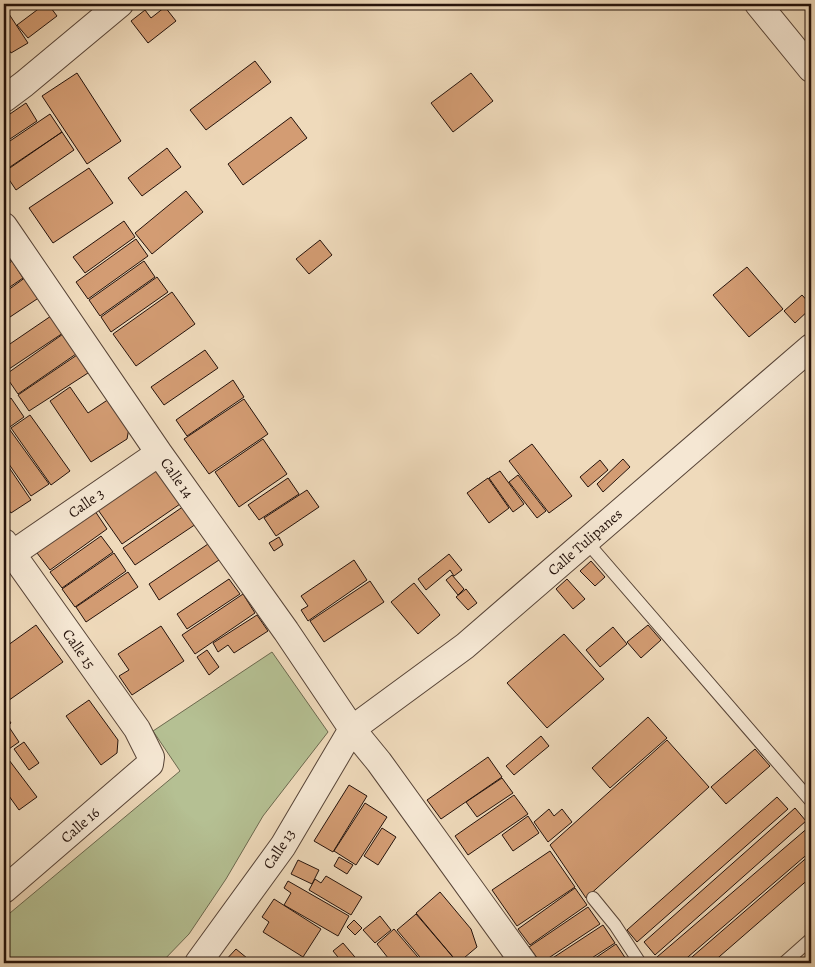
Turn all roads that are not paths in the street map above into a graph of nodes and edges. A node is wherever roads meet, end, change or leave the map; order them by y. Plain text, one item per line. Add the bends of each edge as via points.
1 (120, 4) edge
2 (758, 4) edge
3 (811, 70) edge
4 (4, 99) edge
5 (4, 226) edge
6 (811, 347) edge
7 (159, 452) junction
8 (586, 541) junction
9 (8, 548) edge
10 (352, 729) junction
11 (151, 758) joint
12 (811, 801) edge
13 (5, 885) edge
14 (593, 898) dead end
15 (811, 939) edge
16 (198, 963) edge
17 (523, 963) edge
18 (640, 963) edge
19 (784, 963) edge

1 - 4 street
2 - 3 street
5 - 7 street, Calle 14
6 - 8 street, Calle Tulipanes
7 - 9 street, Calle 3
7 - 10 street, Calle 14
8 - 10 street, Calle Tulipanes via 465,646
8 - 12 lane
9 - 11 street, Calle 15 via 137,729
10 - 16 street, Calle 13 via 282,846
10 - 17 street, Calle 14
11 - 13 street, Calle 16 via 150,764
14 - 18 lane
15 - 19 lane

